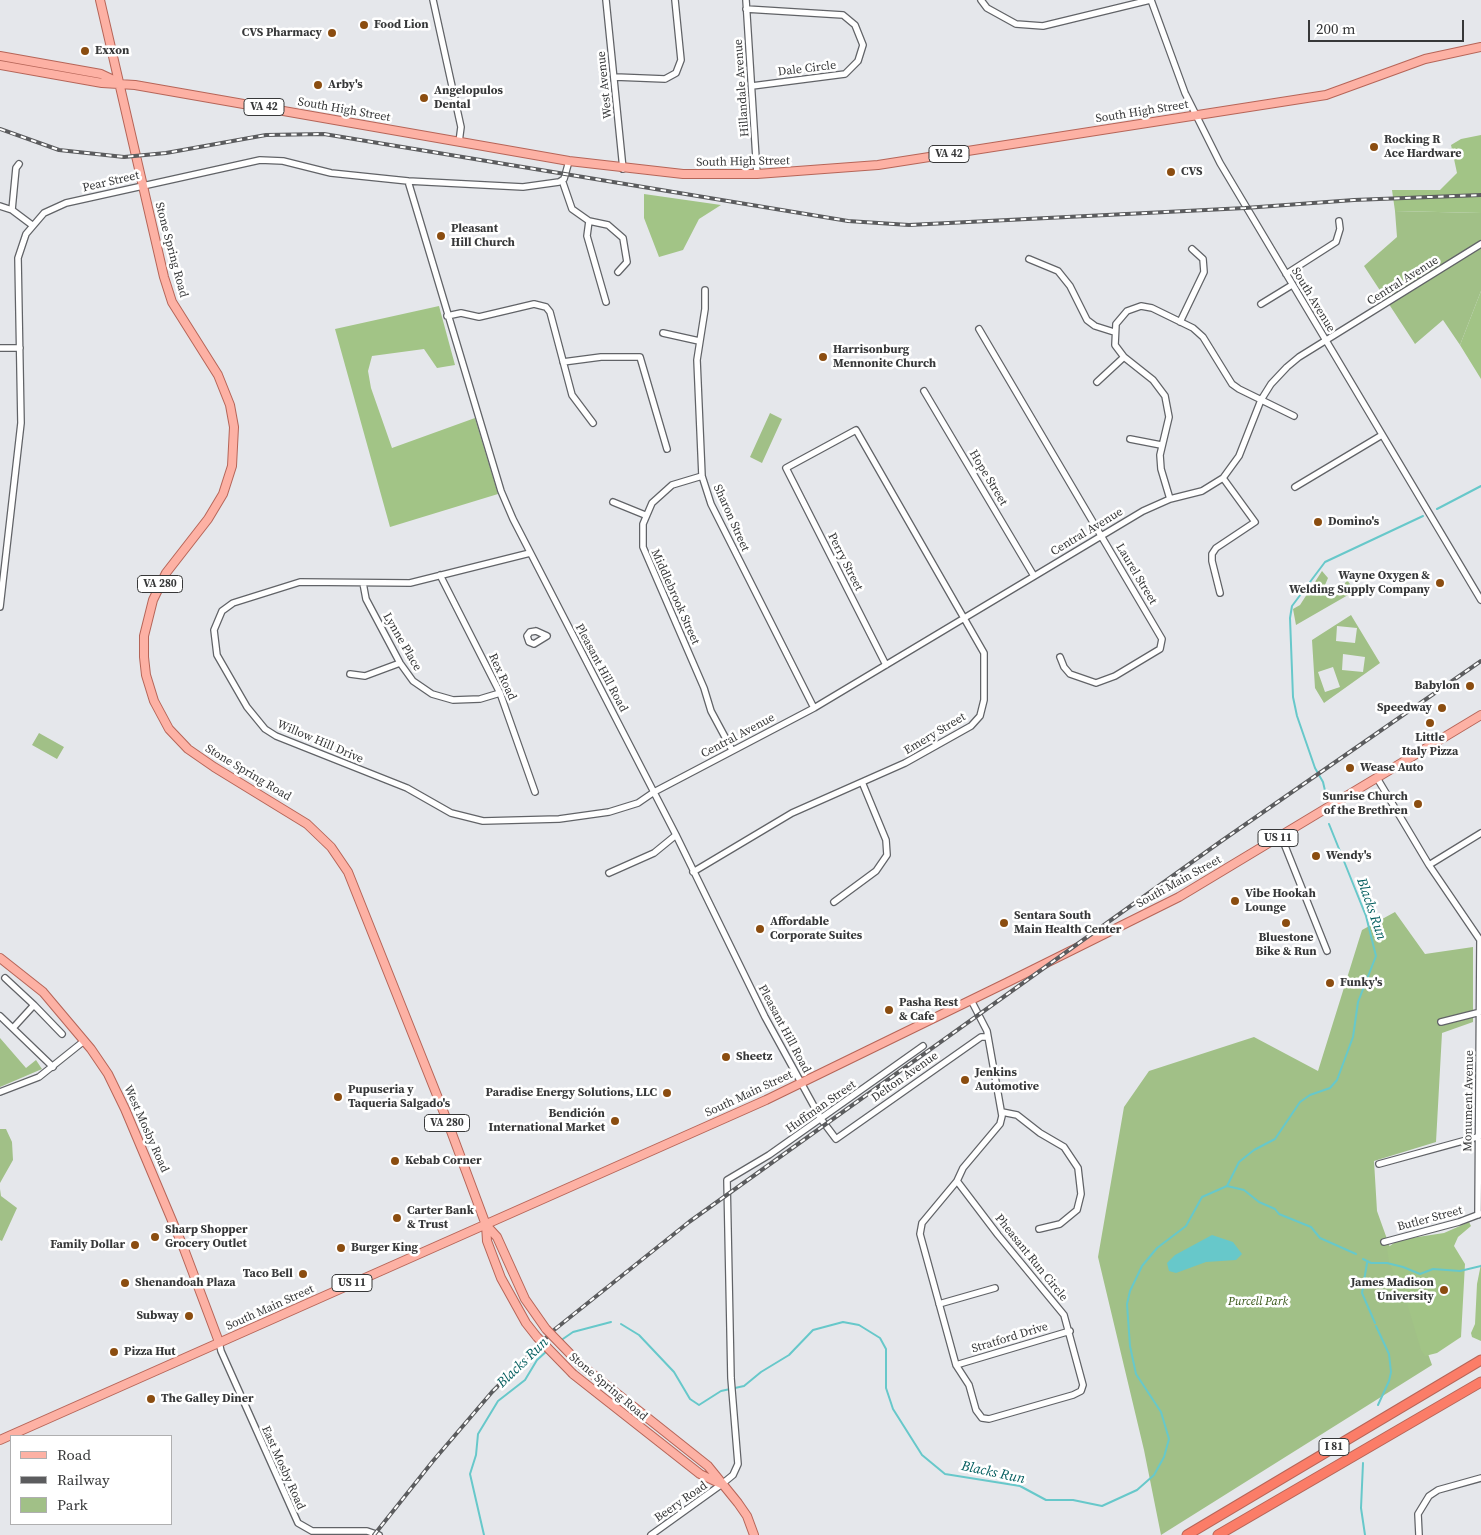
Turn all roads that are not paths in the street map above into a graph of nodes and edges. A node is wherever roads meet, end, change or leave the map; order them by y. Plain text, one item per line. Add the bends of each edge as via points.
1 (100, 0) edge
2 (433, 0) edge
3 (606, 0) edge
4 (675, 0) edge
5 (746, 0) edge
6 (981, 0) edge
7 (1151, 0) edge
8 (746, 9) junction
9 (1481, 47) edge
10 (0, 56) edge
11 (0, 66) edge
12 (615, 77) junction
13 (120, 83) junction
14 (752, 86) junction
15 (1195, 115) junction
16 (459, 142) junction
17 (569, 161) junction
18 (19, 164) dead end
19 (623, 169) junction
20 (757, 174) junction
21 (562, 180) junction
22 (408, 182) junction
23 (142, 185) junction
24 (0, 206) edge
25 (12, 210) junction
26 (589, 221) junction
27 (1339, 221) dead end
28 (32, 226) junction
29 (1481, 244) edge
30 (1192, 249) dead end
31 (1029, 260) dead end
32 (618, 272) dead end
33 (1286, 274) junction
34 (1292, 285) junction
35 (705, 290) dead end
36 (606, 302) dead end
37 (1261, 304) dead end
38 (446, 316) junction
39 (1180, 322) junction
40 (979, 329) dead end
41 (1114, 332) junction
42 (663, 333) dead end
43 (699, 341) junction
44 (1326, 342) junction
45 (0, 348) edge
46 (20, 348) junction
47 (1124, 357) junction
48 (563, 362) junction
49 (1097, 382) dead end
50 (924, 391) dead end
51 (1261, 400) junction
52 (1294, 416) dead end
53 (593, 423) dead end
54 (856, 430) joint
55 (1382, 435) junction
56 (1130, 439) dead end
57 (1161, 445) junction
58 (667, 449) dead end
59 (702, 476) junction
60 (1223, 478) junction
61 (1295, 487) dead end
62 (1170, 499) junction
63 (613, 502) dead end
64 (645, 515) junction
65 (1102, 535) junction
66 (530, 553) junction
67 (440, 576) junction
68 (1034, 576) junction
69 (363, 583) junction
70 (1220, 594) dead end
71 (1481, 600) edge
72 (0, 607) edge
73 (965, 617) junction
74 (1060, 657) dead end
75 (400, 663) junction
76 (886, 665) junction
77 (350, 674) dead end
78 (500, 693) junction
79 (814, 708) junction
80 (1481, 715) edge
81 (732, 750) junction
82 (1376, 778) junction
83 (862, 782) junction
84 (535, 792) dead end
85 (654, 792) junction
86 (1481, 833) edge
87 (676, 835) junction
88 (1281, 836) junction
89 (1430, 865) junction
90 (693, 872) junction
91 (609, 874) dead end
92 (834, 902) dead end
93 (1481, 940) edge
94 (1326, 951) dead end
95 (0, 958) edge
96 (5, 978) dead end
97 (971, 1000) junction
98 (34, 1005) junction
99 (1481, 1012) edge
100 (0, 1016) edge
101 (1441, 1022) dead end
102 (13, 1028) junction
103 (62, 1034) dead end
104 (988, 1036) junction
105 (84, 1041) junction
106 (923, 1046) dead end
107 (53, 1067) junction
108 (802, 1082) junction
109 (0, 1092) edge
110 (1002, 1112) junction
111 (821, 1119) junction
112 (1480, 1136) edge
113 (836, 1139) joint
114 (1379, 1164) dead end
115 (958, 1181) junction
116 (1479, 1215) edge
117 (486, 1225) junction
118 (1039, 1229) dead end
119 (1384, 1242) dead end
120 (995, 1288) dead end
121 (940, 1304) junction
122 (1070, 1331) junction
123 (219, 1342) junction
124 (1481, 1360) edge
125 (956, 1365) junction
126 (1481, 1382) edge
127 (11, 1435) edge
128 (1481, 1478) edge
129 (722, 1484) junction
130 (379, 1535) edge
131 (651, 1535) edge
132 (754, 1535) edge
133 (1187, 1535) edge
134 (1218, 1535) edge
135 (1419, 1535) edge

1 - 13 main road, Stone Spring Road
2 - 16 street via 461,127
3 - 12 street, West Avenue
4 - 12 street via 681,60 676,73 665,79
5 - 8 street, Hillandale Avenue
6 - 7 street via 987,8 1016,24 1043,26
7 - 15 street, South Avenue
8 - 14 street, Hillandale Avenue
8 - 14 street, Dale Circle via 843,15 855,25 863,45 858,61 844,74
9 - 15 main road, South High Street / VA 42 via 1425,59 1326,95
10 - 13 main road, VA 42 via 101,74
11 - 13 main road, South High Street / VA 42 via 102,83
12 - 19 street, West Avenue
13 - 16 main road, South High Street / VA 42
13 - 23 main road, Stone Spring Road / VA 280
14 - 20 street, Hillandale Avenue
15 - 20 main road, South High Street / VA 42 via 878,165
15 - 33 street, South Avenue via 1223,169
16 - 17 main road, South High Street / VA 42
17 - 19 main road, South High Street / VA 42
17 - 21 street
18 - 25 street
19 - 20 main road, South High Street / VA 42 via 683,174
21 - 22 street, Pear Street via 523,187
21 - 26 street via 572,209
22 - 23 street, Pear Street via 260,160
22 - 38 street, Pleasant Hill Road
23 - 28 street, Pear Street via 54,207
23 - 117 main road, Stone Spring Road / VA 280 via 172,302 218,375 230,405 234,427 232,466 223,494 166,573 152,600 144,636 144,657 154,701 169,729 198,758 293,813 331,847 344,866 358,893
24 - 25 street
25 - 28 street
26 - 32 street via 608,224 623,238 627,262
26 - 36 street via 587,236
27 - 33 street via 1339,237 1335,243
28 - 46 street, Pear Street via 22,242 18,258
29 - 44 street, Central Avenue
30 - 39 street via 1203,259 1204,272
31 - 41 street via 1060,273 1088,322
33 - 34 street, South Avenue
34 - 37 street
34 - 44 street, South Avenue
35 - 43 street, Sharon Street via 706,309
38 - 48 street via 461,313 479,317 540,304 550,312
38 - 66 street, Pleasant Hill Road via 501,491
39 - 41 street via 1152,308 1134,307 1122,315
39 - 51 street via 1203,338 1232,384
40 - 65 street, Laurel Street
41 - 47 street via 1115,345
42 - 43 street
43 - 59 street, Sharon Street
44 - 51 street, Central Avenue via 1287,368
44 - 55 street, South Avenue
45 - 46 street
46 - 72 street, Pear Street via 21,423
47 - 49 street
47 - 57 street via 1153,380 1165,396 1169,417
48 - 53 street via 573,398
48 - 58 street via 601,357 640,357
50 - 68 street, Hope Street
51 - 52 street
51 - 60 street, Central Avenue via 1239,456
54 - 73 street, Emery Street
54 - 76 street, Perry Street via 786,468
55 - 61 street
55 - 71 street, South Avenue
56 - 57 street
57 - 62 street via 1161,470
59 - 64 street via 672,484 652,503
59 - 79 street, Sharon Street via 711,504
60 - 62 street, Central Avenue via 1202,491
60 - 70 street via 1255,519 1254,524 1216,548 1212,554
62 - 65 street, Central Avenue
63 - 64 street
64 - 81 street, Middlebrook Street via 644,553 704,688 711,711
65 - 68 street, Central Avenue
65 - 74 street, Laurel Street via 1160,633 1162,644 1155,652 1115,676 1096,683 1070,674
66 - 67 street, Willow Hill Drive
66 - 85 street, Pleasant Hill Road
67 - 69 street, Willow Hill Drive via 410,583
67 - 78 street, Rex Road
68 - 73 street, Central Avenue
69 - 75 street, Lynne Place via 366,598
69 - 85 street, Willow Hill Drive via 300,582 233,603 222,611 214,630 217,655 247,707 276,736 407,788 451,813 483,821 559,819 609,812 638,803
73 - 76 street, Central Avenue
73 - 83 street, Emery Street via 984,654 984,700 980,716 971,726 905,763
75 - 77 street via 365,676
75 - 78 street, Lynne Place via 413,681 432,694 453,700 480,699
76 - 79 street, Central Avenue
78 - 84 street, Rex Road
79 - 81 street, Central Avenue
80 - 82 main road, South Main Street / US 11
81 - 85 street, Central Avenue
82 - 88 main road, South Main Street / US 11
82 - 89 street, Monument Avenue
83 - 90 street, Emery Street via 792,813
83 - 92 street via 886,840 886,855 876,871
85 - 87 street, Pleasant Hill Road
86 - 89 street
87 - 90 street, Pleasant Hill Road
87 - 91 street via 654,853
88 - 94 street
88 - 97 main road, South Main Street / US 11 via 1159,908
89 - 93 street, Monument Avenue
90 - 108 street, Pleasant Hill Road
93 - 99 street, Monument Avenue
95 - 105 main road, West Mosby Road via 38,988
96 - 98 street
97 - 104 street
97 - 108 main road, South Main Street / US 11
98 - 102 street
98 - 103 street
99 - 101 street
99 - 112 street, Monument Avenue
100 - 102 street
102 - 107 street
104 - 110 street
104 - 113 street, Delton Avenue via 981,1037
105 - 107 street
105 - 123 main road, West Mosby Road via 120,1096
106 - 111 street, Huffman Street
107 - 109 street via 30,1082
108 - 111 street, Pleasant Hill Road
108 - 117 main road, South Main Street / US 11
110 - 115 street via 1000,1124 963,1168
110 - 118 street via 1018,1115 1040,1134 1064,1147 1078,1168 1082,1194 1077,1210 1060,1224
111 - 113 street, Pleasant Hill Road
111 - 129 street, Huffman Street via 727,1180 731,1378 738,1464 733,1475
112 - 114 street
112 - 116 street, Monument Avenue
115 - 121 street, Pheasant Run Circle via 920,1231
115 - 122 street, Pheasant Run Circle via 1064,1315
116 - 119 street, Butler Street
117 - 123 main road, South Main Street / US 11
117 - 129 main road, Stone Spring Road / VA 280, bridge via 497,1237 525,1298 546,1330 581,1366 708,1466
117 - 129 main road, Stone Spring Road / VA 280, bridge via 487,1241 501,1278 537,1337 573,1374 700,1474
120 - 121 street
121 - 125 street, Pheasant Run Circle
122 - 125 street, Stratford Drive
122 - 125 street, Pheasant Run Circle via 1084,1385 1073,1396 989,1419 982,1418
123 - 127 main road, South Main Street / US 11
123 - 130 street, East Mosby Road via 298,1523 312,1531 367,1531
124 - 133 highway, I 81
126 - 134 highway, I 81
128 - 135 street via 1438,1490 1429,1496 1418,1514
129 - 131 street, Beery Road
129 - 132 main road, Stone Spring Road / VA 280 via 747,1516

